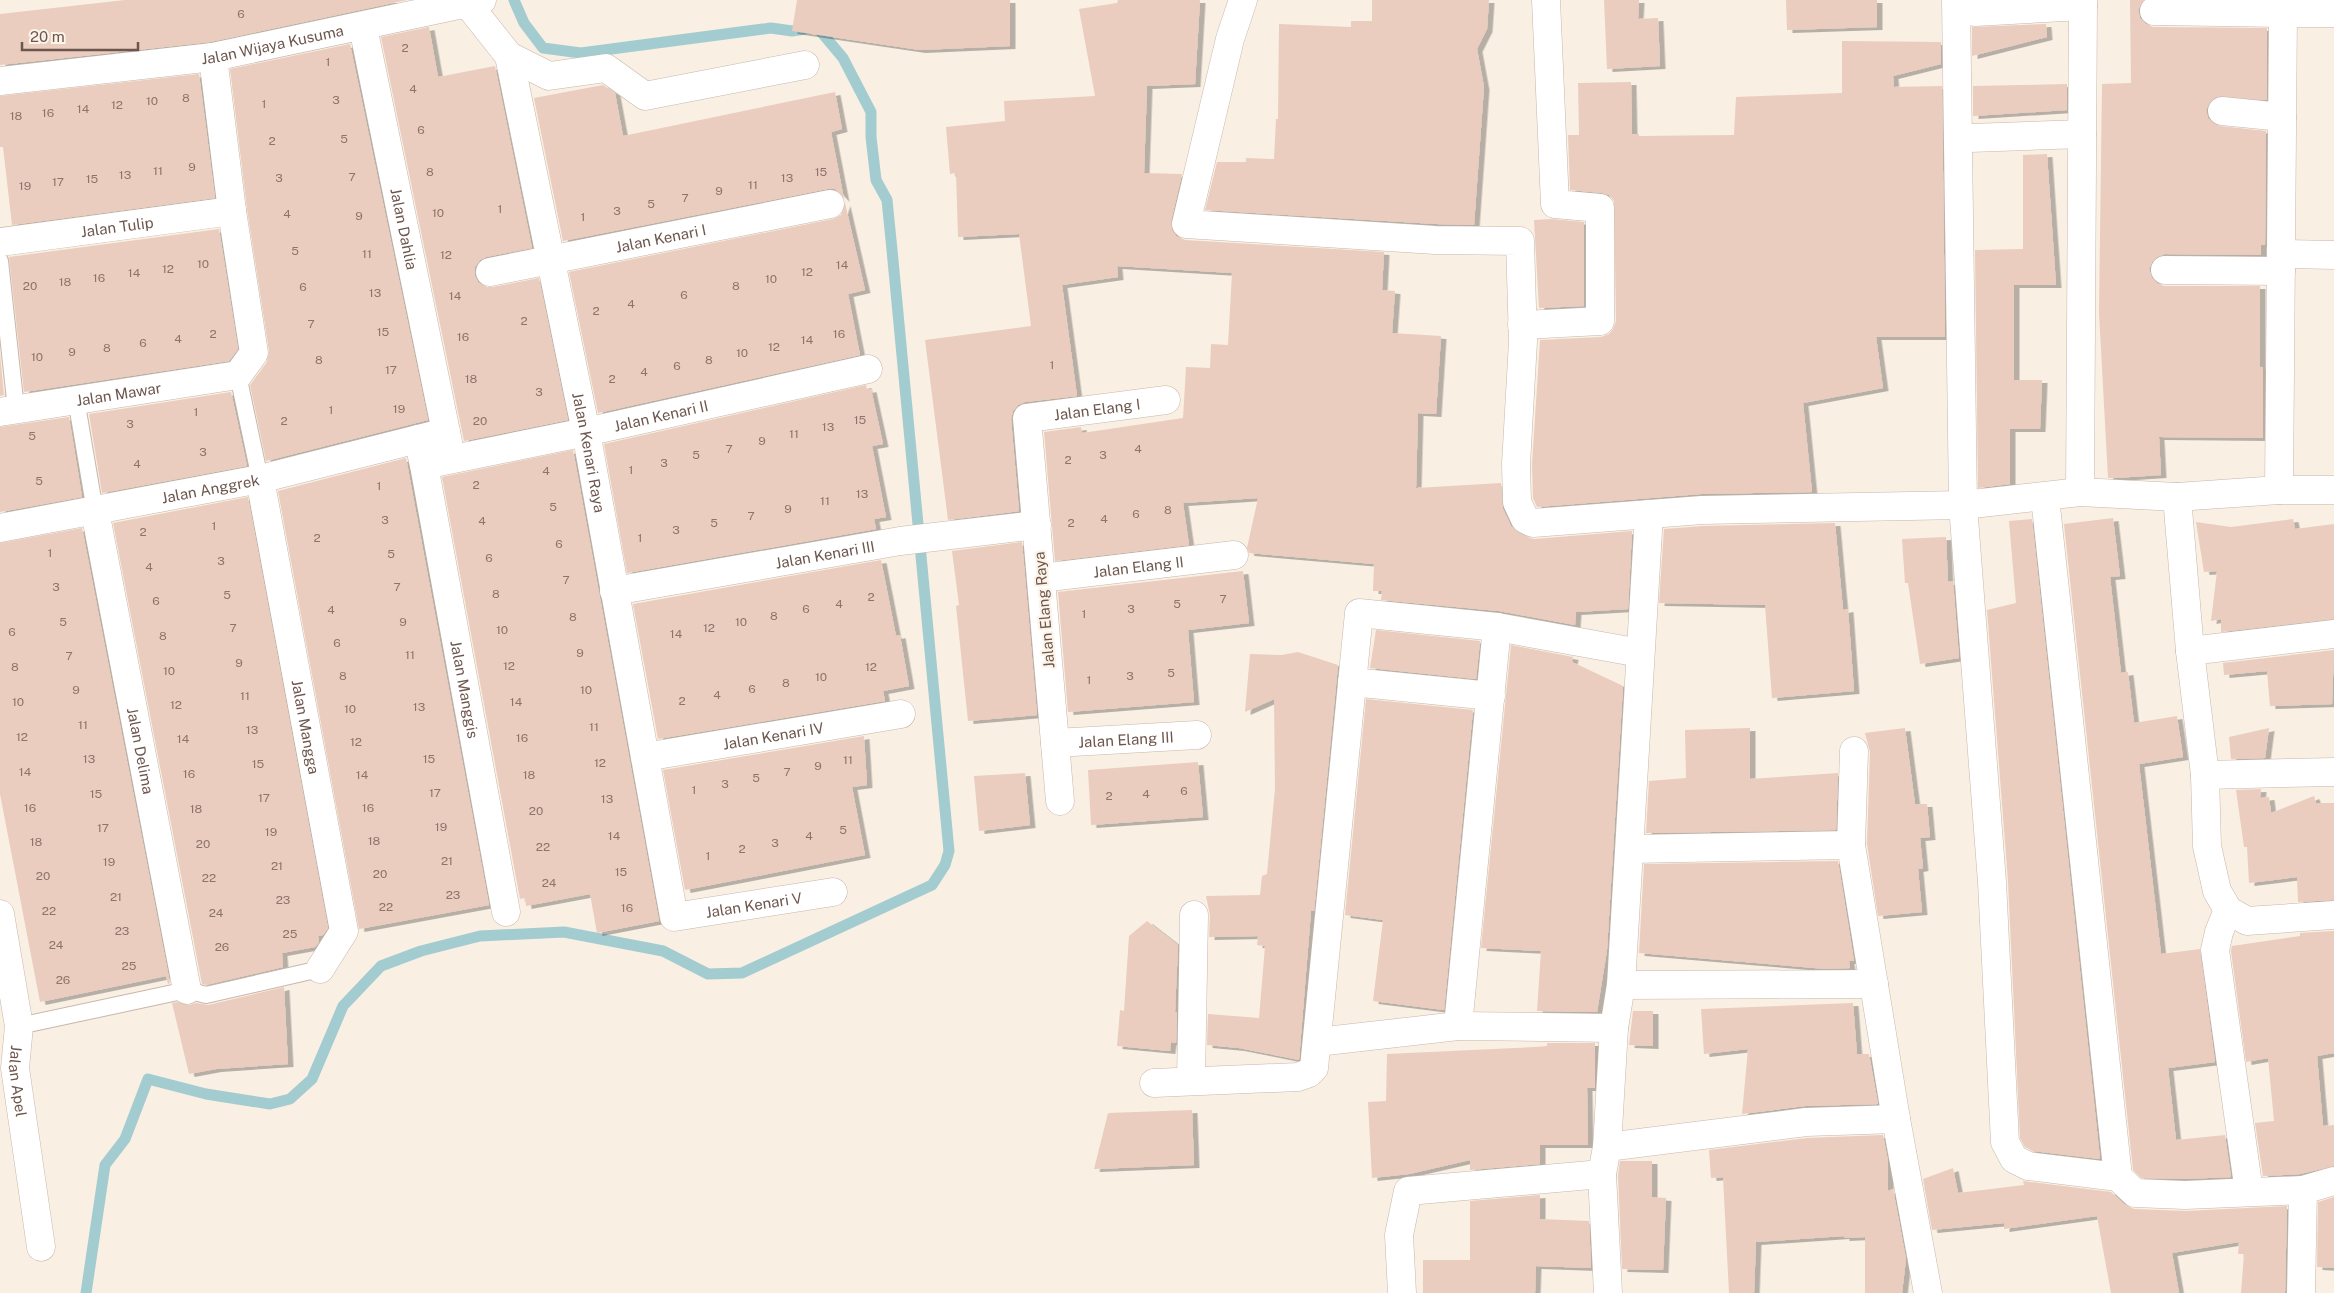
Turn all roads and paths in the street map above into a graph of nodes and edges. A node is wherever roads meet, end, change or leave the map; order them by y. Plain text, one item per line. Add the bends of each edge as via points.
1 (1243, 0) edge
2 (1546, 0) edge
3 (474, 2) edge
4 (2083, 3) edge
5 (1966, 6) edge
6 (2154, 11) dead end
7 (2283, 13) junction
8 (2334, 13) edge
9 (363, 27) junction
10 (510, 56) junction
11 (213, 57) junction
12 (805, 65) dead end
13 (0, 80) edge
14 (2222, 111) dead end
15 (2282, 117) junction
16 (2082, 134) junction
17 (1970, 138) dead end
18 (830, 204) dead end
19 (232, 212) junction
20 (0, 242) edge
21 (2334, 255) edge
22 (550, 260) junction
23 (0, 261) edge
24 (2281, 263) junction
25 (2165, 270) dead end
26 (490, 272) dead end
27 (1522, 324) junction
28 (868, 369) dead end
29 (238, 375) junction
30 (76, 399) junction
31 (1166, 400) dead end
32 (8, 411) edge
33 (1027, 418) joint
34 (586, 432) junction
35 (448, 445) junction
36 (421, 452) junction
37 (260, 479) junction
38 (2279, 490) junction
39 (2334, 490) edge
40 (2080, 492) junction
41 (2045, 497) junction
42 (2177, 497) junction
43 (1963, 505) junction
44 (95, 511) junction
45 (1649, 514) junction
46 (1037, 524) junction
47 (0, 528) edge
48 (1234, 555) dead end
49 (1041, 578) junction
50 (614, 591) junction
51 (1497, 627) junction
52 (2334, 634) edge
53 (2190, 650) junction
54 (1640, 653) junction
55 (1352, 682) junction
56 (1491, 696) junction
57 (901, 714) dead end
58 (1198, 735) dead end
59 (1055, 743) junction
60 (1854, 751) dead end
61 (645, 757) junction
62 (2334, 772) edge
63 (2205, 775) junction
64 (1060, 801) dead end
65 (1850, 845) junction
66 (1630, 849) junction
67 (833, 892) dead end
68 (2228, 910) junction
69 (506, 912) dead end
70 (0, 914) edge
71 (1194, 915) dead end
72 (2334, 915) edge
73 (674, 917) joint
74 (320, 970) joint
75 (1874, 984) junction
76 (1621, 986) junction
77 (187, 990) junction
78 (1458, 1026) junction
79 (10, 1028) edge
80 (1614, 1028) junction
81 (1317, 1042) junction
82 (1191, 1081) junction
83 (1154, 1083) dead end
84 (1896, 1119) junction
85 (1607, 1147) junction
86 (1602, 1174) junction
87 (2118, 1177) junction
88 (2334, 1181) edge
89 (2303, 1190) junction
90 (2250, 1192) junction
91 (41, 1247) dead end
92 (1402, 1293) edge
93 (1608, 1293) edge
94 (1928, 1293) edge
95 (2301, 1293) edge

1 - 27 street via 1230,39 1186,224 1435,240 1520,241
2 - 27 street via 1555,204 1600,208 1600,321
3 - 9 street, Jalan Wijaya Kusuma
3 - 10 street, Jalan Kenari Raya
4 - 5 street
4 - 16 street
5 - 43 street
6 - 7 street
7 - 8 street
7 - 15 street
9 - 11 street, Jalan Wijaya Kusuma
9 - 35 street, Jalan Dahlia
10 - 12 street via 549,76 606,68 645,96
10 - 22 street, Jalan Kenari Raya
11 - 13 street, Jalan Wijaya Kusuma
11 - 19 street
14 - 15 street
15 - 24 street
16 - 17 street
16 - 40 street
18 - 22 street, Jalan Kenari I
19 - 20 street, Jalan Tulip
19 - 29 street via 254,352
21 - 24 street
22 - 26 street, Jalan Kenari I
22 - 34 street, Jalan Kenari Raya
23 - 32 lane
24 - 25 street
24 - 38 street
27 - 45 street via 1516,464 1517,502 1525,519 1533,523
28 - 34 street, Jalan Kenari II
29 - 30 street, Jalan Mawar
29 - 37 lane
30 - 32 street, Jalan Mawar
30 - 44 lane
31 - 33 street, Jalan Elang I
33 - 46 street, Jalan Elang Raya
34 - 35 street, Jalan Kenari II
34 - 50 street, Jalan Kenari Raya
35 - 36 street, Jalan Anggrek
36 - 37 street, Jalan Anggrek
36 - 69 street, Jalan Manggis
37 - 44 street, Jalan Anggrek
37 - 74 street, Jalan Mangga via 344,931
38 - 39 street
38 - 42 street
40 - 41 street
40 - 42 street
41 - 43 street
41 - 87 street
42 - 53 street
43 - 45 street
43 - 87 street via 1992,882 2005,1142 2014,1159 2028,1166
44 - 47 street, Jalan Anggrek
44 - 77 street, Jalan Delima
45 - 54 street
46 - 49 street, Jalan Elang Raya
46 - 50 street, Jalan Kenari III via 900,541
48 - 49 street, Jalan Elang II
49 - 59 street, Jalan Elang Raya
50 - 61 street, Jalan Kenari Raya
51 - 54 street
51 - 55 street via 1359,613
51 - 56 street
52 - 53 street
53 - 63 street
54 - 66 street
55 - 56 street
55 - 81 street
56 - 78 street
57 - 61 street, Jalan Kenari IV
58 - 59 street, Jalan Elang III
59 - 64 street, Jalan Elang Raya
60 - 65 street
61 - 73 street, Jalan Kenari Raya
62 - 63 street
63 - 68 street via 2207,846 2217,891
65 - 66 street
65 - 75 street
66 - 76 street
67 - 73 street, Jalan Kenari V
68 - 72 street via 2247,921
68 - 90 street via 2215,950
70 - 79 street, Jalan Apel
71 - 82 street
74 - 77 lane via 206,995
75 - 76 street
75 - 84 street
76 - 80 street
77 - 79 lane
78 - 80 street
78 - 81 street
79 - 91 street, Jalan Apel
80 - 85 street
81 - 82 street via 1314,1068 1298,1077
82 - 83 street
84 - 85 street via 1806,1122
84 - 94 street
85 - 86 street
86 - 92 street via 1408,1191 1399,1235
86 - 93 street
87 - 90 street via 2135,1193
88 - 89 street
89 - 90 street
89 - 95 street

